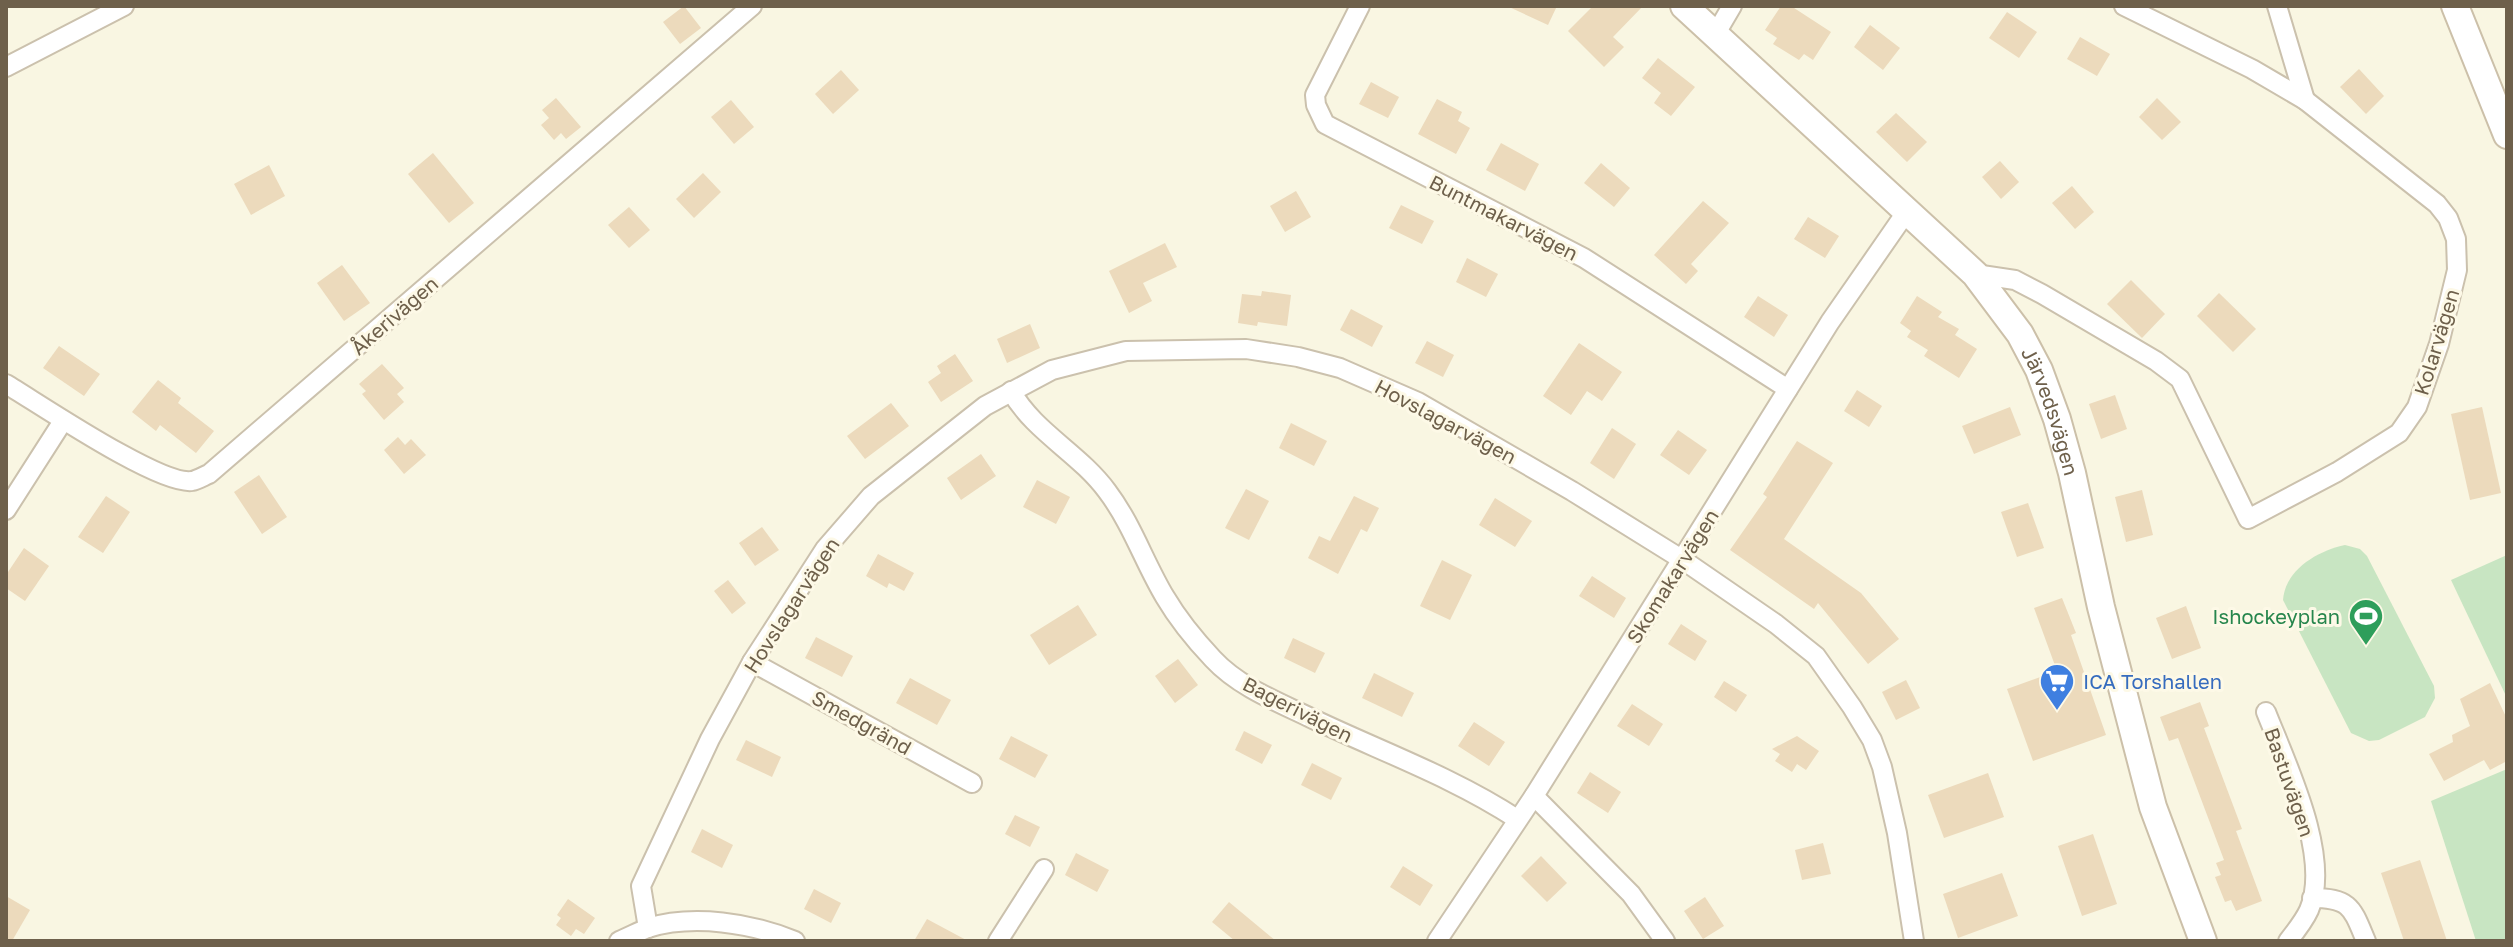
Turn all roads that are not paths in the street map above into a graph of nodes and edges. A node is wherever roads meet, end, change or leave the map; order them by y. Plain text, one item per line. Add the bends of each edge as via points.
1 (124, 6) edge
2 (752, 6) edge
3 (1360, 6) edge
4 (1684, 6) edge
5 (1732, 6) edge
6 (2124, 6) edge
7 (2277, 6) edge
8 (2455, 6) edge
9 (1715, 35) junction
10 (6, 67) edge
11 (2305, 100) junction
12 (2507, 135) edge
13 (1907, 211) junction
14 (1975, 274) junction
15 (6, 384) edge
16 (1788, 389) junction
17 (1011, 391) junction
18 (63, 421) junction
19 (6, 510) edge
20 (1683, 560) junction
21 (752, 662) junction
22 (2266, 712) dead end
23 (972, 783) dead end
24 (1534, 796) junction
25 (1517, 819) junction
26 (1044, 869) dead end
27 (2312, 898) junction
28 (648, 928) junction
29 (619, 941) edge
30 (795, 941) edge
31 (998, 941) edge
32 (1437, 941) edge
33 (1665, 941) edge
34 (1914, 941) edge
35 (2203, 941) edge
36 (2288, 941) edge
37 (2366, 941) edge

1 - 10 street
2 - 18 street, Åkerivägen via 209,474 192,481 165,475
3 - 16 street, Buntmakarvägen via 1315,95 1325,124 1584,258
4 - 9 street, Järvedsvägen
5 - 9 street
6 - 11 street, Kolarvägen
7 - 11 street
8 - 12 street
9 - 13 street, Järvedsvägen
11 - 14 street, Kolarvägen via 2437,204 2456,239 2457,270 2417,407 2399,433 2248,519 2180,379 2015,280
13 - 14 street, Järvedsvägen
13 - 16 street, Skomakarvägen
14 - 35 street, Järvedsvägen via 2020,334 2057,419 2153,807
15 - 18 street, Åkerivägen
16 - 20 street, Skomakarvägen
17 - 20 street, Hovslagarvägen via 1052,370 1126,351 1246,349 1298,357 1340,368 1418,402
17 - 21 street, Hovslagarvägen via 948,433 871,496 825,549
17 - 25 street, Bagerivägen via 1028,416 1104,486 1169,603 1220,666 1277,702 1442,777
18 - 19 street
20 - 24 street, Skomakarvägen
20 - 34 street, Hovslagarvägen via 1816,656 1852,707 1882,767
21 - 23 street, Smedgränd
21 - 28 street, Hovslagarvägen via 641,886
22 - 27 street, Bastuvägen via 2310,828
24 - 25 street, Skomakarvägen
24 - 33 street via 1612,873
25 - 32 street, Skomakarvägen
26 - 31 street
27 - 36 street, Bastuvägen
27 - 37 street via 2333,898 2349,906
28 - 29 street
28 - 30 street via 724,923

